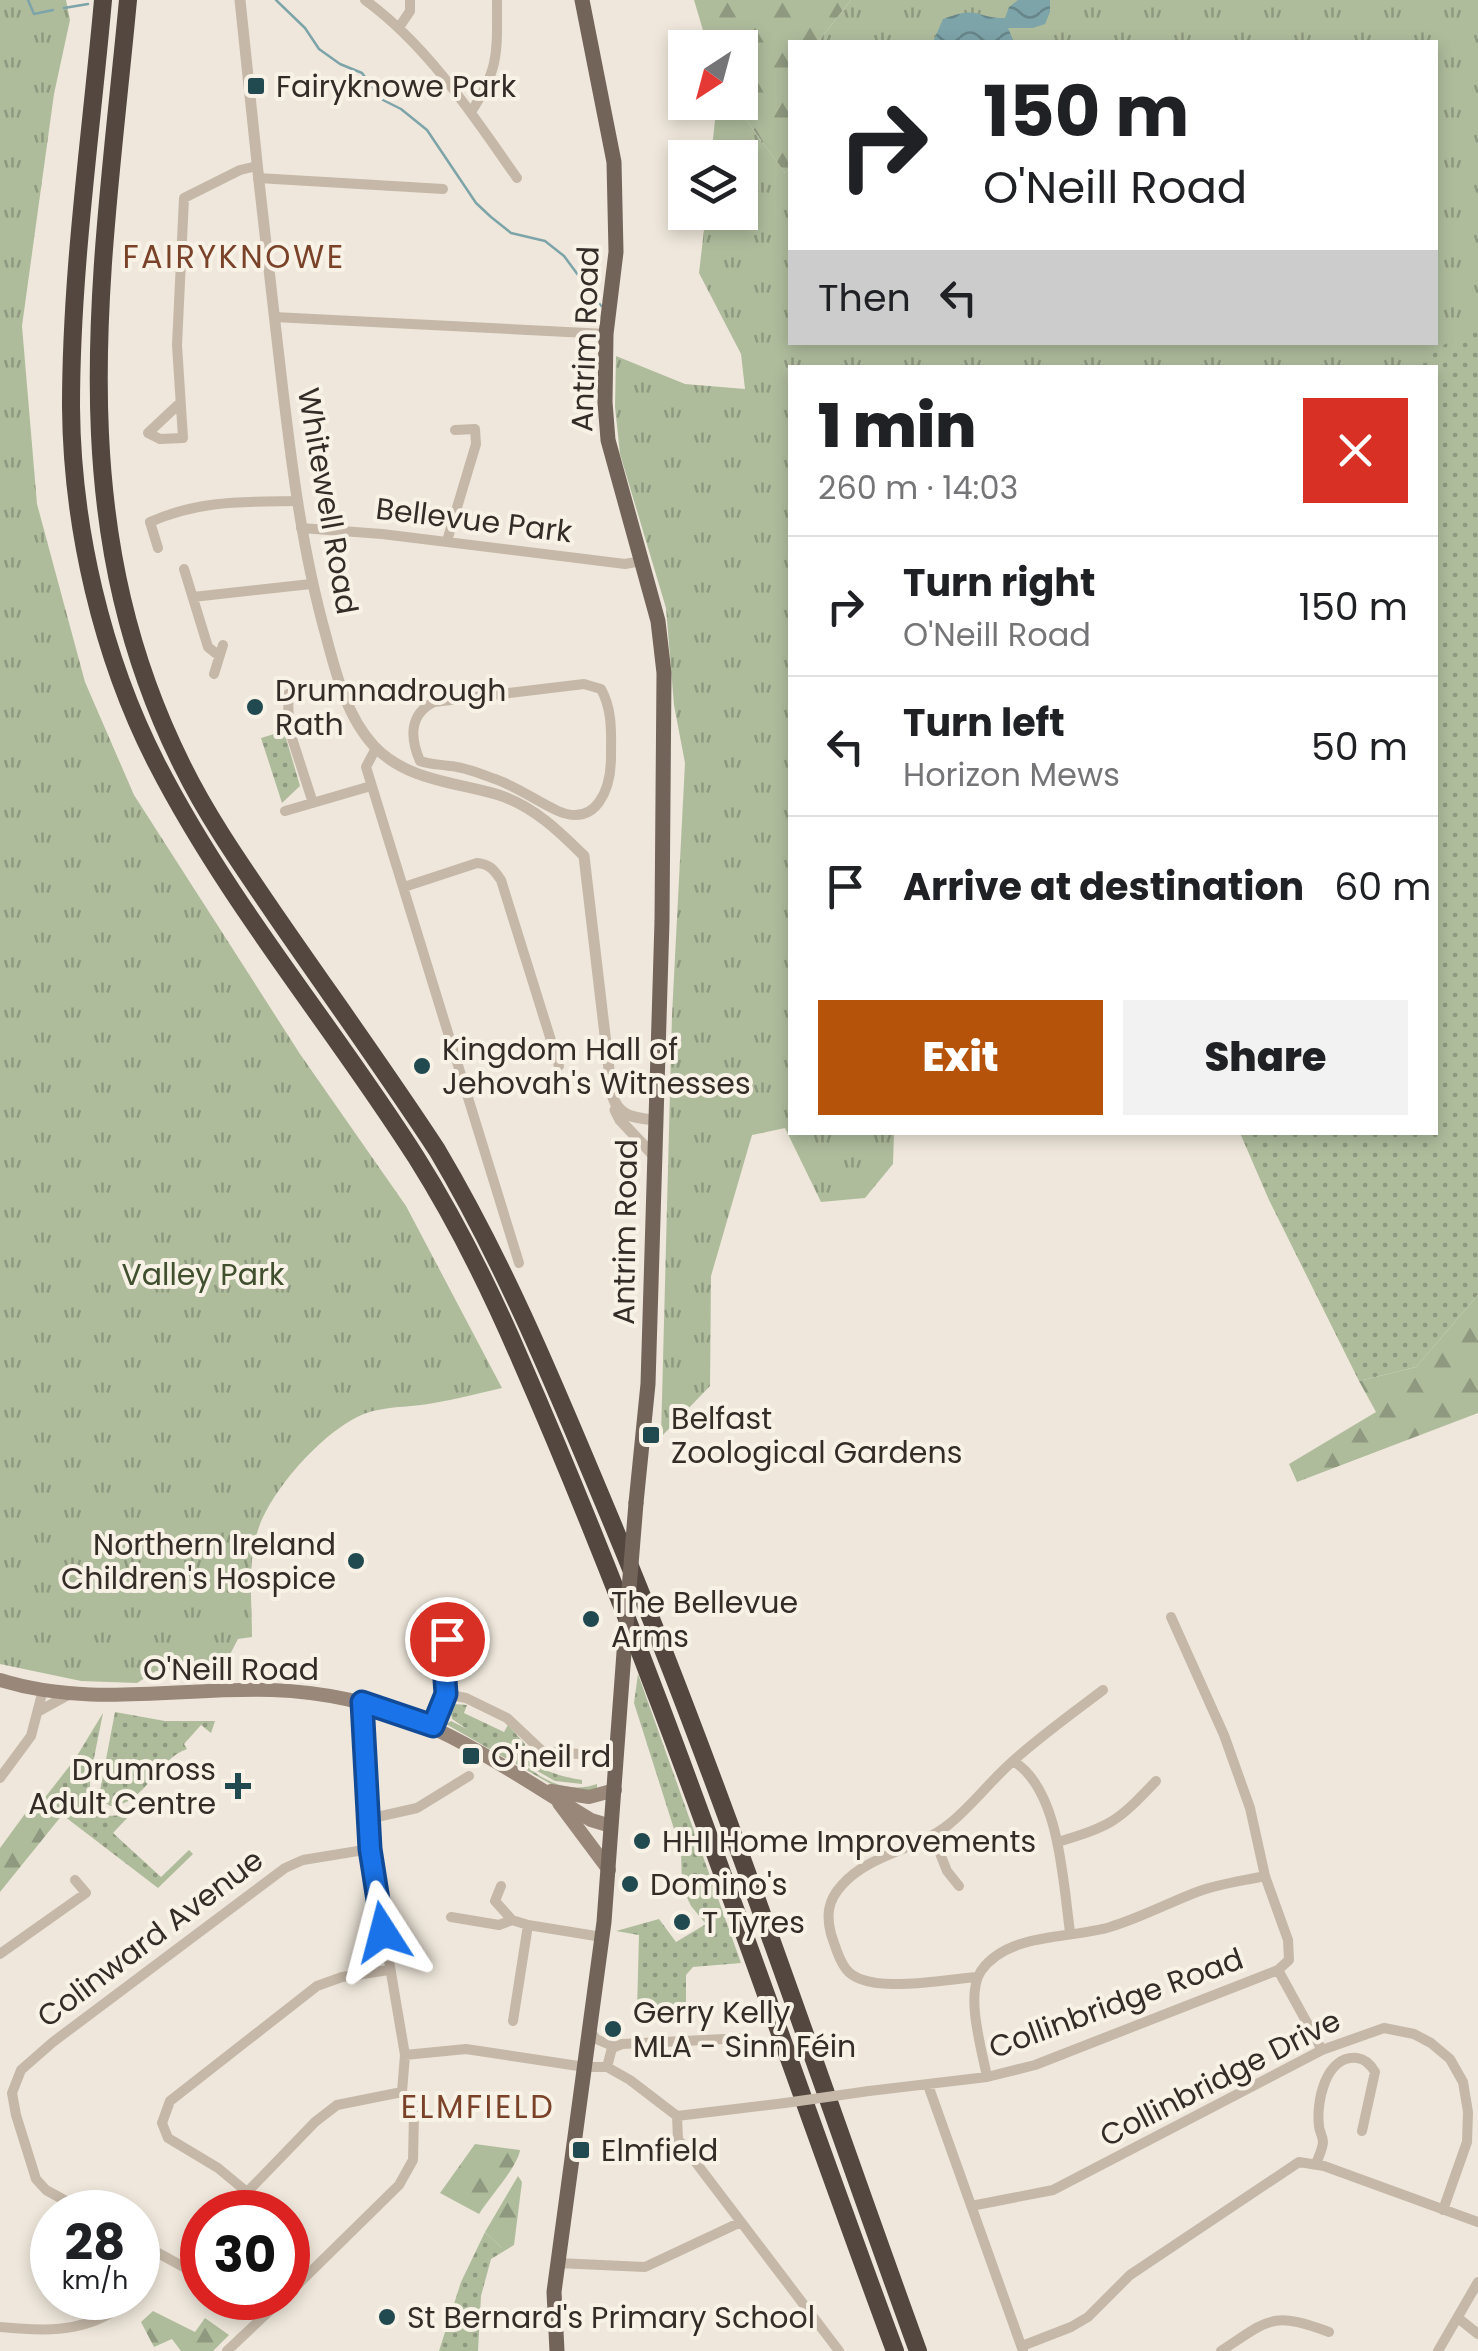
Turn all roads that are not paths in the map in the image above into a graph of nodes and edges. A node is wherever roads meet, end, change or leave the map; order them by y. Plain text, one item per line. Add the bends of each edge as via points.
1 (102, 0) edge
2 (128, 0) edge
3 (240, 0) edge
4 (364, 0) edge
5 (410, 0) edge
6 (497, 0) edge
7 (582, 0) edge
8 (400, 26) junction
9 (471, 112) junction
10 (257, 172) junction
11 (517, 178) dead end
12 (444, 189) dead end
13 (274, 317) junction
14 (606, 334) junction
15 (180, 402) dead end
16 (455, 430) dead end
17 (296, 501) junction
18 (301, 528) junction
19 (447, 541) junction
20 (158, 548) dead end
21 (642, 561) junction
22 (184, 569) dead end
23 (311, 584) junction
24 (194, 597) junction
25 (214, 674) dead end
26 (288, 694) dead end
27 (376, 748) junction
28 (468, 770) junction
29 (371, 786) junction
30 (464, 787) junction
31 (313, 803) junction
32 (285, 812) dead end
33 (404, 887) junction
34 (559, 1066) dead end
35 (615, 1106) junction
36 (654, 1120) junction
37 (654, 1156) junction
38 (518, 1263) dead end
39 (1172, 1618) dead end
40 (447, 1639) dead end
41 (0, 1680) edge
42 (43, 1690) junction
43 (1103, 1690) dead end
44 (71, 1694) junction
45 (446, 1694) junction
46 (362, 1702) junction
47 (39, 1710) junction
48 (433, 1726) junction
49 (579, 1754) dead end
50 (1012, 1761) junction
51 (469, 1776) dead end
52 (0, 1778) edge
53 (1156, 1781) dead end
54 (540, 1789) junction
55 (614, 1790) junction
56 (556, 1799) junction
57 (368, 1819) junction
58 (612, 1826) junction
59 (932, 1836) junction
60 (1058, 1842) junction
61 (370, 1849) junction
62 (609, 1870) junction
63 (1264, 1876) junction
64 (75, 1880) dead end
65 (501, 1886) dead end
66 (959, 1886) dead end
67 (451, 1917) dead end
68 (512, 1920) junction
69 (528, 1926) junction
70 (1070, 1932) junction
71 (602, 1937) junction
72 (0, 1954) edge
73 (390, 1970) junction
74 (1278, 1970) junction
75 (978, 1978) junction
76 (512, 2021) dead end
77 (590, 2031) junction
78 (745, 2038) dead end
79 (614, 2046) junction
80 (1322, 2050) junction
81 (405, 2055) junction
82 (585, 2067) junction
83 (607, 2068) junction
84 (987, 2077) junction
85 (928, 2085) junction
86 (402, 2092) junction
87 (677, 2116) junction
88 (1362, 2131) dead end
89 (1316, 2164) junction
90 (46, 2190) edge
91 (245, 2190) edge
92 (249, 2190) edge
93 (971, 2206) junction
94 (1443, 2210) junction
95 (741, 2222) junction
96 (1478, 2222) edge
97 (557, 2264) junction
98 (310, 2273) edge
99 (1478, 2282) edge
100 (1458, 2318) junction
101 (100, 2320) edge
102 (260, 2320) edge
103 (0, 2328) edge
104 (1329, 2332) dead end
105 (1478, 2334) edge
106 (1023, 2349) edge
107 (227, 2351) edge
108 (557, 2351) edge
109 (840, 2351) edge
110 (895, 2351) edge
111 (918, 2351) edge
112 (1220, 2351) edge
113 (1438, 2351) edge

1 - 110 highway via 71,411 89,560 119,673 187,819 417,1158 521,1361 684,1762
2 - 111 highway via 99,318 97,418 126,626 159,716 212,821 438,1150 528,1322 678,1684
3 - 10 street, Whitewell Road
4 - 8 street
5 - 8 street
6 - 9 street via 498,50 490,84
7 - 14 main road, Antrim Road via 614,162 616,252
8 - 9 street
9 - 11 street
10 - 12 street
10 - 13 street, Whitewell Road
10 - 15 street via 240,170 184,198
13 - 14 street
13 - 17 street, Whitewell Road
14 - 21 main road, Antrim Road via 610,458
16 - 19 street via 476,429 476,444
17 - 18 street, Whitewell Road
17 - 20 street via 182,508 150,522
18 - 19 street, Bellevue Park
18 - 23 street, Whitewell Road
19 - 21 street, Bellevue Park
21 - 36 main road, Antrim Road via 664,673
22 - 24 street
23 - 24 street
23 - 27 street, Whitewell Road via 348,703
24 - 25 street via 208,647 221,650
26 - 31 street via 290,729
27 - 29 street via 366,767
27 - 30 street via 408,770
28 - 28 street via 420,760 413,744 421,708 584,684 601,689 608,702 611,772 606,795 591,810 558,810
28 - 30 street
29 - 31 street
29 - 33 street
30 - 35 street via 527,807 586,860
31 - 32 street
33 - 34 street via 477,864 494,870
33 - 38 street
35 - 36 street via 630,1117
35 - 37 street
36 - 37 main road, Antrim Road
37 - 55 main road, Antrim Road, bridge via 648,1384
39 - 63 street, Collinbridge Road via 1224,1735 1250,1808
40 - 45 street
41 - 42 main road, O'Neill Road
42 - 44 main road, O'Neill Road
42 - 47 street
43 - 50 street
44 - 46 main road, O'Neill Road via 268,1690
44 - 47 street
45 - 48 street
45 - 49 street via 506,1718 542,1751
46 - 48 main road, O'Neill Road
46 - 57 street
47 - 52 street via 22,1752
48 - 54 main road, O'Neill Road
50 - 59 street
50 - 60 street via 1025,1768
51 - 57 street via 416,1808
53 - 60 street via 1116,1822
54 - 55 main road via 589,1797
54 - 56 main road, O'Neill Road
55 - 58 main road, Antrim Road
56 - 58 main road, O'Neill Road
56 - 62 main road
57 - 61 street
58 - 62 main road, Antrim Road
59 - 66 street
59 - 75 street via 843,1883 827,1916 835,1947 846,1970 878,1985
60 - 70 street
61 - 73 street
61 - 90 street, Colinward Avenue via 285,1868 21,2070 12,2093 30,2166
62 - 71 main road, Antrim Road
63 - 70 street via 1202,1890 1112,1927
63 - 74 street, Collinbridge Road via 1288,1940 1289,1960
64 - 72 street via 86,1893
65 - 68 street via 495,1901
67 - 68 street via 499,1925
68 - 69 street
69 - 71 street
69 - 76 street
70 - 75 street via 995,1957
71 - 77 main road, Antrim Road
73 - 81 street
73 - 91 street via 317,1986 170,2101 162,2123 168,2138
74 - 80 street
74 - 84 street, Collinbridge Road via 1035,2065
75 - 84 street via 976,2024
77 - 79 street
77 - 82 main road, Antrim Road
78 - 79 street
79 - 83 street
80 - 93 street, Collinbridge Drive via 1053,2190
80 - 94 street, Collinbridge Drive via 1384,2028 1414,2034 1450,2059 1468,2112 1466,2142
81 - 82 street via 466,2049
81 - 86 street
82 - 83 street
82 - 97 main road, Antrim Road
83 - 87 street
84 - 85 street, Collinbridge Road
85 - 87 street, Collinbridge Road, bridge
85 - 93 street
86 - 92 street via 337,2105
86 - 98 street via 414,2114 407,2172
87 - 95 street via 678,2139
88 - 89 street via 1375,2072 1357,2058 1328,2073 1322,2088 1323,2142
89 - 94 street
89 - 106 street via 1299,2162 1130,2275 1071,2328
93 - 106 street
94 - 96 street
95 - 97 street via 645,2267
95 - 109 street
97 - 108 main road, Antrim Road
99 - 100 street
100 - 105 street
100 - 113 street
101 - 103 street via 39,2331
102 - 107 street
104 - 112 street via 1271,2318

